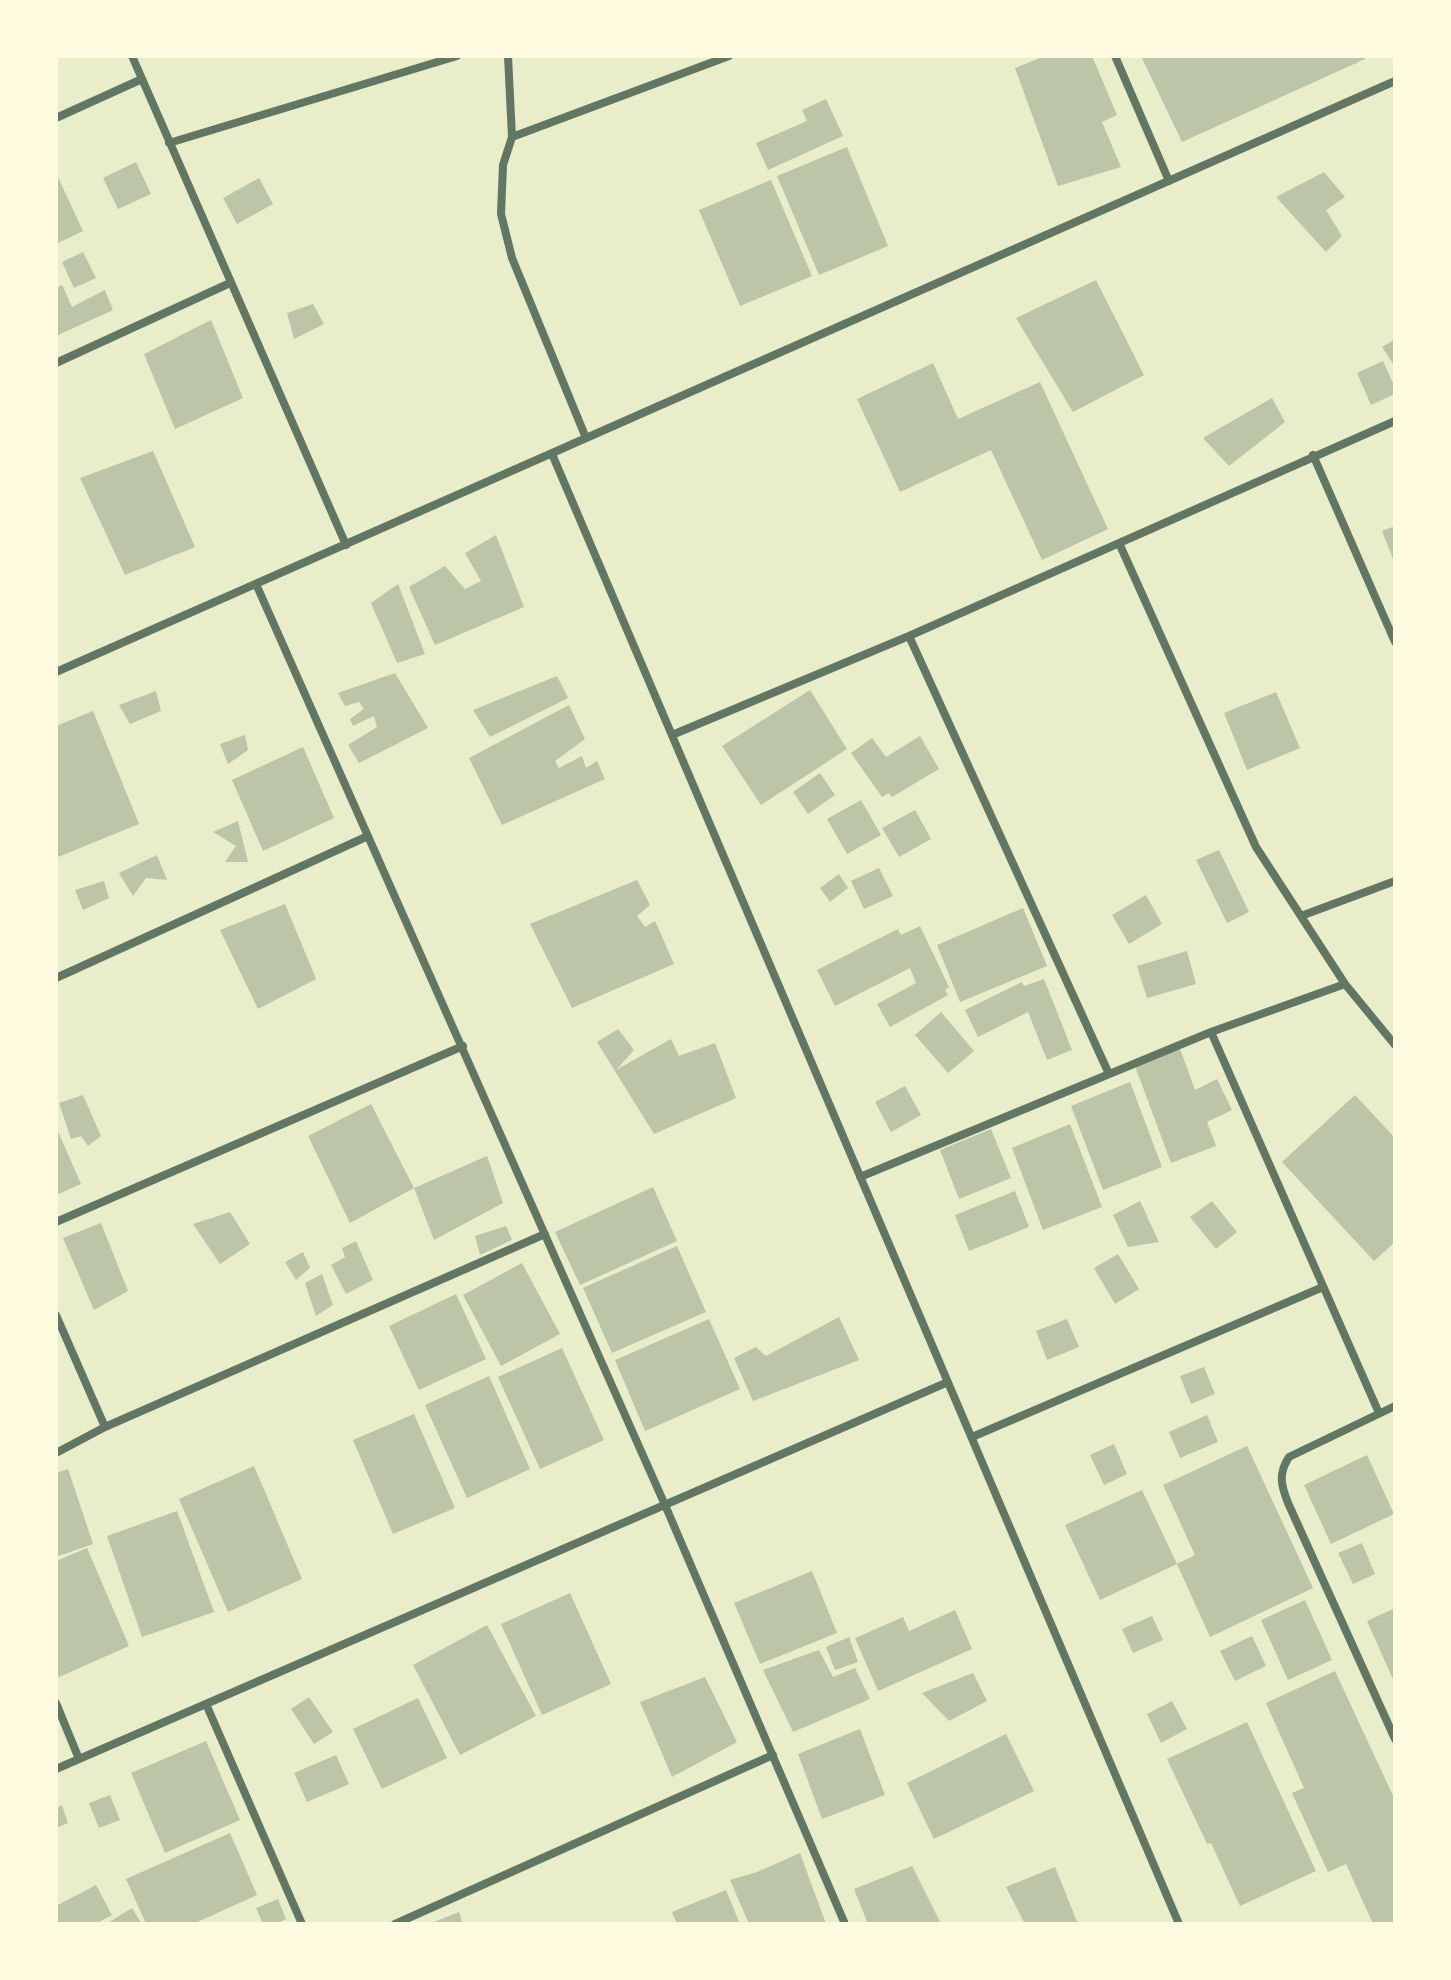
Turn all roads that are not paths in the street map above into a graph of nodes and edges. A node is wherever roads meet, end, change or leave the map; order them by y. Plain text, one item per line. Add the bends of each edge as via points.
1 (132, 56) edge
2 (457, 56) edge
3 (508, 56) edge
4 (729, 56) edge
5 (1115, 56) edge
6 (142, 79) junction
7 (1395, 81) edge
8 (56, 118) edge
9 (512, 137) junction
10 (169, 143) junction
11 (1169, 181) junction
12 (230, 283) junction
13 (56, 363) edge
14 (1395, 421) edge
15 (586, 438) junction
16 (552, 454) junction
17 (1313, 455) junction
18 (1119, 543) junction
19 (346, 545) junction
20 (256, 584) junction
21 (909, 636) junction
22 (1395, 642) edge
23 (56, 672) edge
24 (672, 735) junction
25 (368, 836) junction
26 (1395, 881) edge
27 (1301, 916) junction
28 (56, 978) edge
29 (1345, 984) junction
30 (1211, 1032) junction
31 (1395, 1045) edge
32 (463, 1046) junction
33 (1109, 1074) junction
34 (860, 1177) junction
35 (56, 1222) edge
36 (545, 1234) junction
37 (1323, 1287) junction
38 (56, 1317) edge
39 (948, 1382) junction
40 (1395, 1406) edge
41 (1379, 1413) junction
42 (105, 1427) junction
43 (972, 1437) junction
44 (56, 1453) edge
45 (665, 1505) junction
46 (56, 1703) edge
47 (206, 1704) junction
48 (1395, 1709) edge
49 (1384, 1714) junction
50 (1395, 1739) edge
51 (773, 1755) junction
52 (79, 1759) junction
53 (56, 1769) edge
54 (302, 1924) edge
55 (395, 1924) edge
56 (845, 1924) edge
57 (1179, 1924) edge

1 - 6 street
2 - 10 street
3 - 9 street
4 - 9 street
5 - 11 street
6 - 8 street
6 - 10 street
7 - 11 street
9 - 15 street via 503,165 501,214 512,258
10 - 12 street
11 - 15 street
12 - 13 street
12 - 19 street
14 - 17 street
15 - 16 street
16 - 19 street
16 - 24 street
17 - 18 street
17 - 22 street
18 - 21 street
18 - 27 street via 1256,847
19 - 20 street
20 - 23 street
20 - 25 street
21 - 24 street
21 - 33 street
24 - 34 street
25 - 28 street
25 - 32 street
26 - 27 street
27 - 29 street
29 - 30 street
29 - 31 street
30 - 33 street
30 - 37 street
32 - 35 street
32 - 36 street
33 - 34 street
34 - 39 street
36 - 42 street
36 - 45 street
37 - 41 street
37 - 43 street
38 - 42 street
39 - 43 street
39 - 45 street
40 - 41 street
41 - 49 street via 1289,1457 1281,1471 1281,1487
42 - 44 street
43 - 57 street
45 - 47 street
45 - 51 street
46 - 52 street
47 - 52 street
47 - 54 street
48 - 49 street
49 - 50 street
51 - 55 street
51 - 56 street
52 - 53 street

